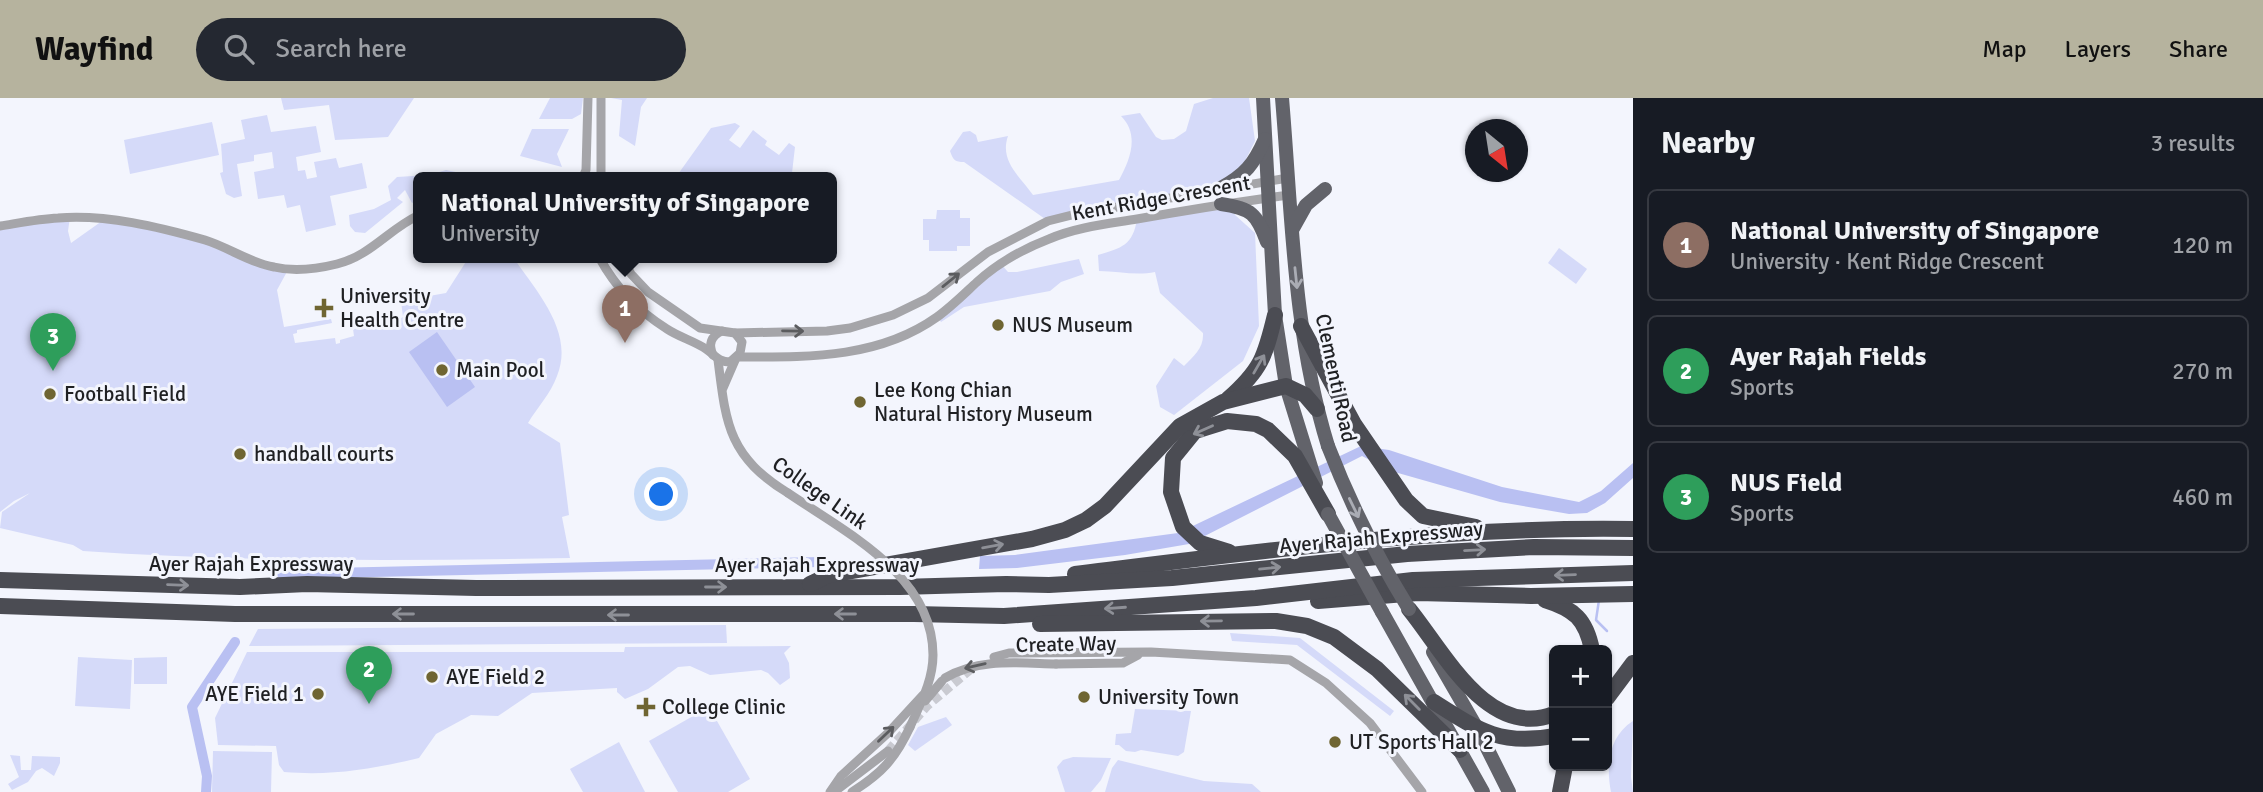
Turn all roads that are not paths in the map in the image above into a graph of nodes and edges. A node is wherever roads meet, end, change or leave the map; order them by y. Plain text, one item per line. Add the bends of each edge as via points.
1 (589, 98) edge
2 (601, 98) edge
3 (1263, 98) edge
4 (1282, 98) edge
5 (1265, 137) junction
6 (584, 172) edge
7 (601, 172) edge
8 (1288, 178) junction
9 (1267, 180) junction
10 (1221, 188) junction
11 (1325, 189) dead end
12 (1289, 195) junction
13 (1269, 198) junction
14 (1221, 204) junction
15 (1109, 208) junction
16 (1097, 210) junction
17 (413, 218) edge
18 (1048, 221) junction
19 (1111, 223) junction
20 (1097, 225) junction
21 (0, 226) edge
22 (1292, 230) junction
23 (1063, 233) junction
24 (1272, 257) junction
25 (602, 263) edge
26 (626, 263) edge
27 (1275, 315) junction
28 (1301, 326) junction
29 (731, 332) junction
30 (715, 357) junction
31 (736, 361) junction
32 (1286, 386) junction
33 (723, 388) junction
34 (1223, 402) junction
35 (1317, 411) junction
36 (1328, 514) junction
37 (1633, 521) edge
38 (1586, 528) junction
39 (1633, 529) edge
40 (1500, 531) junction
41 (1633, 548) edge
42 (1234, 554) junction
43 (1633, 573) edge
44 (0, 580) edge
45 (1006, 584) junction
46 (808, 586) junction
47 (1633, 594) edge
48 (1531, 596) junction
49 (1256, 598) junction
50 (0, 606) edge
51 (1409, 609) junction
52 (1004, 616) junction
53 (1591, 645) edge
54 (1143, 653) junction
55 (994, 657) dead end
56 (1633, 663) edge
57 (1612, 691) edge
58 (924, 694) junction
59 (1434, 702) junction
60 (1549, 716) edge
61 (910, 727) junction
62 (1478, 730) junction
63 (1549, 737) edge
64 (1460, 750) junction
65 (888, 751) tunnel mouth
66 (1564, 771) edge
67 (832, 792) edge
68 (852, 792) edge
69 (1422, 792) edge
70 (1483, 792) edge
71 (1509, 792) edge
72 (1560, 792) edge

1 - 6 street
2 - 7 street
3 - 5 main road
4 - 8 main road, Clementi Road
5 - 9 main road
5 - 10 main road via 1252,164
8 - 9 street, Kent Ridge Crescent
8 - 12 main road, Clementi Road
9 - 10 street, Kent Ridge Crescent
9 - 13 main road
10 - 15 street, Kent Ridge Crescent
11 - 22 main road via 1306,205
12 - 13 street, Kent Ridge Crescent
12 - 22 main road, Clementi Road
13 - 14 street, Kent Ridge Crescent
13 - 24 main road
14 - 19 street, Kent Ridge Crescent
14 - 24 main road via 1251,212
15 - 16 street, Kent Ridge Crescent
15 - 19 street
16 - 18 street, Kent Ridge Crescent
16 - 20 street
17 - 21 street via 362,254 310,269 273,267 208,241 118,222 56,218
18 - 23 street
29 -> 18 street, Kent Ridge Crescent via 827,331 887,318 928,299 988,252
19 - 20 street, Kent Ridge Crescent
20 - 23 street, Kent Ridge Crescent
22 -> 28 main road, Clementi Road
23 - 31 street, Kent Ridge Crescent via 1001,264 938,317 898,339 809,358
24 - 27 main road
25 - 30 street via 632,304
26 - 29 street, Kent Ridge Crescent via 648,292 672,311 700,328
27 - 32 main road
34 -> 27 highway via 1260,365
28 - 35 main road, Clementi Road
28 - 40 highway via 1354,424 1406,500 1423,516
29 - 30 street via 718,332 712,338
29 - 31 street via 742,346
30 - 31 street, Kent Ridge Crescent
30 - 33 street, College Link
31 - 33 street
32 - 34 highway
32 - 35 highway via 1305,395
32 - 36 main road
33 - 58 street, College Link, bridge via 727,424 740,452 776,486 869,548 916,598 928,624 933,656
46 -> 34 highway via 829,575 1065,530 1105,506 1180,426
35 -> 51 main road, Clementi Road, bridge via 1347,495
36 -> 42 highway via 1295,456 1268,430 1227,421 1195,431 1173,458 1171,492 1183,527 1200,542
36 - 59 main road, bridge
37 - 38 highway via 1607,520
38 - 39 highway
38 - 40 highway
40 - 42 highway
45 -> 41 highway, Ayer Rajah Expressway via 1049,586 1172,578 1407,554 1534,547
42 - 45 highway
43 -> 49 highway via 1413,580
44 -> 46 highway, Ayer Rajah Expressway via 240,587
45 - 46 highway, Ayer Rajah Expressway
47 - 48 highway
48 - 49 highway via 1419,593 1295,602
48 - 53 highway via 1566,607 1581,621
49 -> 52 highway
52 -> 50 highway via 235,614
51 - 60 highway via 1485,702 1522,720
51 - 62 main road, Clementi Road
64 -> 52 highway via 1377,669 1334,637 1307,626 1276,621 1040,624
54 - 55 street, Create Way via 1009,653
54 -> 61 street, Create Way, bridge via 1123,663 973,665 943,680
54 - 69 street via 1294,662 1332,688 1370,723
56 - 57 highway
58 - 61 street, College Link, bridge
67 -> 58 street, College Link via 841,776
59 - 62 highway
59 - 64 main road
61 - 68 street, College Link via 890,763
62 - 63 highway via 1499,737
62 - 71 main road, Clementi Road
64 - 70 main road
65 - 67 street
66 - 72 highway

